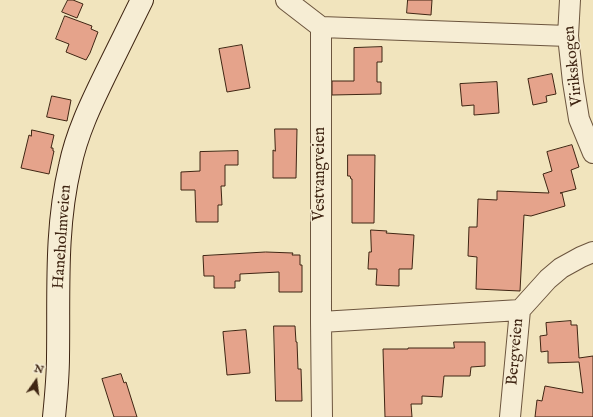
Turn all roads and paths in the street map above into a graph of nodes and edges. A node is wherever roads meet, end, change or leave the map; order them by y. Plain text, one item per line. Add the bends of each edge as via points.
1 (142, 0) edge
2 (286, 0) edge
3 (570, 0) edge
4 (321, 27) junction
5 (568, 36) junction
6 (593, 153) edge
7 (593, 252) edge
8 (520, 310) junction
9 (321, 322) junction
10 (54, 417) edge
11 (322, 417) edge
12 (510, 417) edge

1 - 10 main road, Haneholmveien via 80,129 64,192 60,232 58,356
2 - 4 street
3 - 5 street, Virikskogen
4 - 5 street
4 - 9 street, Vestvangveien
5 - 6 street, Virikskogen via 580,119
7 - 8 street, Bergveien via 561,268
8 - 9 street
8 - 12 street, Bergveien
9 - 11 street, Vestvangveien

